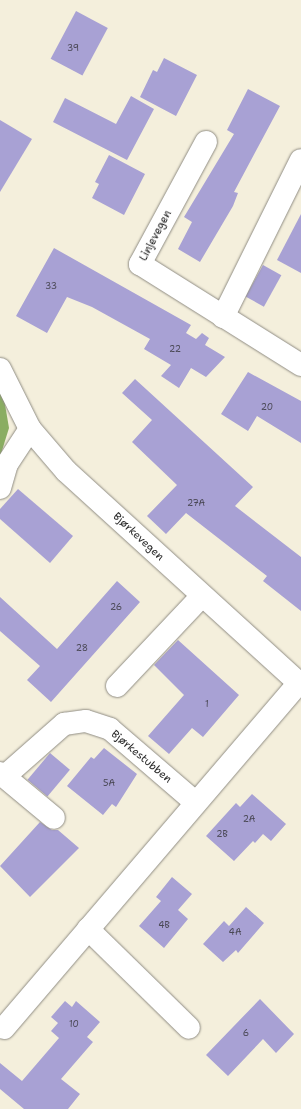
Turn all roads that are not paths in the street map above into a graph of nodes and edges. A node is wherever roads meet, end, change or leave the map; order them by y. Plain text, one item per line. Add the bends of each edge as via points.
1 (206, 142) dead end
2 (301, 160) edge
3 (223, 316) junction
4 (301, 365) edge
5 (0, 369) edge
6 (30, 429) junction
7 (0, 488) edge
8 (201, 597) junction
9 (300, 684) edge
10 (117, 686) dead end
11 (2, 775) edge
12 (196, 803) junction
13 (54, 818) dead end
14 (88, 929) junction
15 (4, 1028) dead end
16 (188, 1028) dead end

1 - 3 street, Linjevegen via 140,264
2 - 3 street
3 - 4 street, Linjevegen
5 - 6 street, Bjørkevegen
6 - 7 street via 7,464
6 - 8 street, Bjørkevegen via 66,471
8 - 9 street, Bjørkevegen
8 - 10 street
9 - 12 street
11 - 12 street, Bjørkestubben via 64,724 86,721 110,730
11 - 13 street
12 - 14 street
14 - 15 street
14 - 16 street

